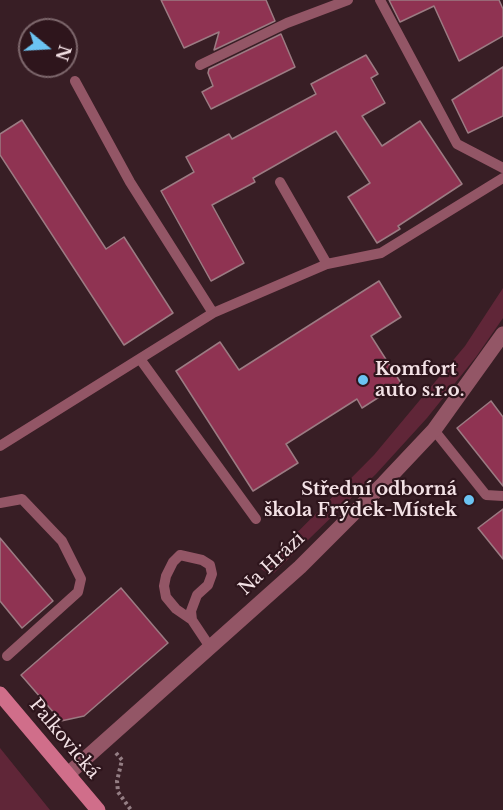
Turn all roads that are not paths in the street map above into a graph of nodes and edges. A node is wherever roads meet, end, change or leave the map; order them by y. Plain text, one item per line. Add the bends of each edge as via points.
1 (348, 0) edge
2 (380, 0) edge
3 (200, 65) dead end
4 (75, 81) dead end
5 (503, 168) edge
6 (503, 178) edge
7 (280, 182) dead end
8 (327, 264) junction
9 (213, 313) junction
10 (503, 334) edge
11 (140, 358) junction
12 (434, 430) junction
13 (0, 446) edge
14 (503, 496) edge
15 (0, 503) edge
16 (256, 519) dead end
17 (192, 620) junction
18 (210, 647) junction
19 (7, 656) dead end
20 (0, 694) edge
21 (68, 774) junction
22 (98, 810) edge
23 (107, 810) edge

1 - 3 lane via 287,23
2 - 5 lane via 457,144
4 - 9 lane via 130,182
6 - 8 lane via 381,253
7 - 8 lane
8 - 9 lane
9 - 11 lane
10 - 12 street, Na Hrázi
11 - 13 lane
11 - 16 lane
12 - 14 lane via 486,495
12 - 18 street, Na Hrázi via 300,567
15 - 19 lane via 22,499 62,541 81,579 78,592
17 - 17 lane via 191,611 212,574 210,565 202,560 180,555 166,576 166,597
17 - 18 lane
18 - 21 street, Na Hrázi
20 - 21 street, Palkovická
21 - 22 street, Palkovická
21 - 23 lane

